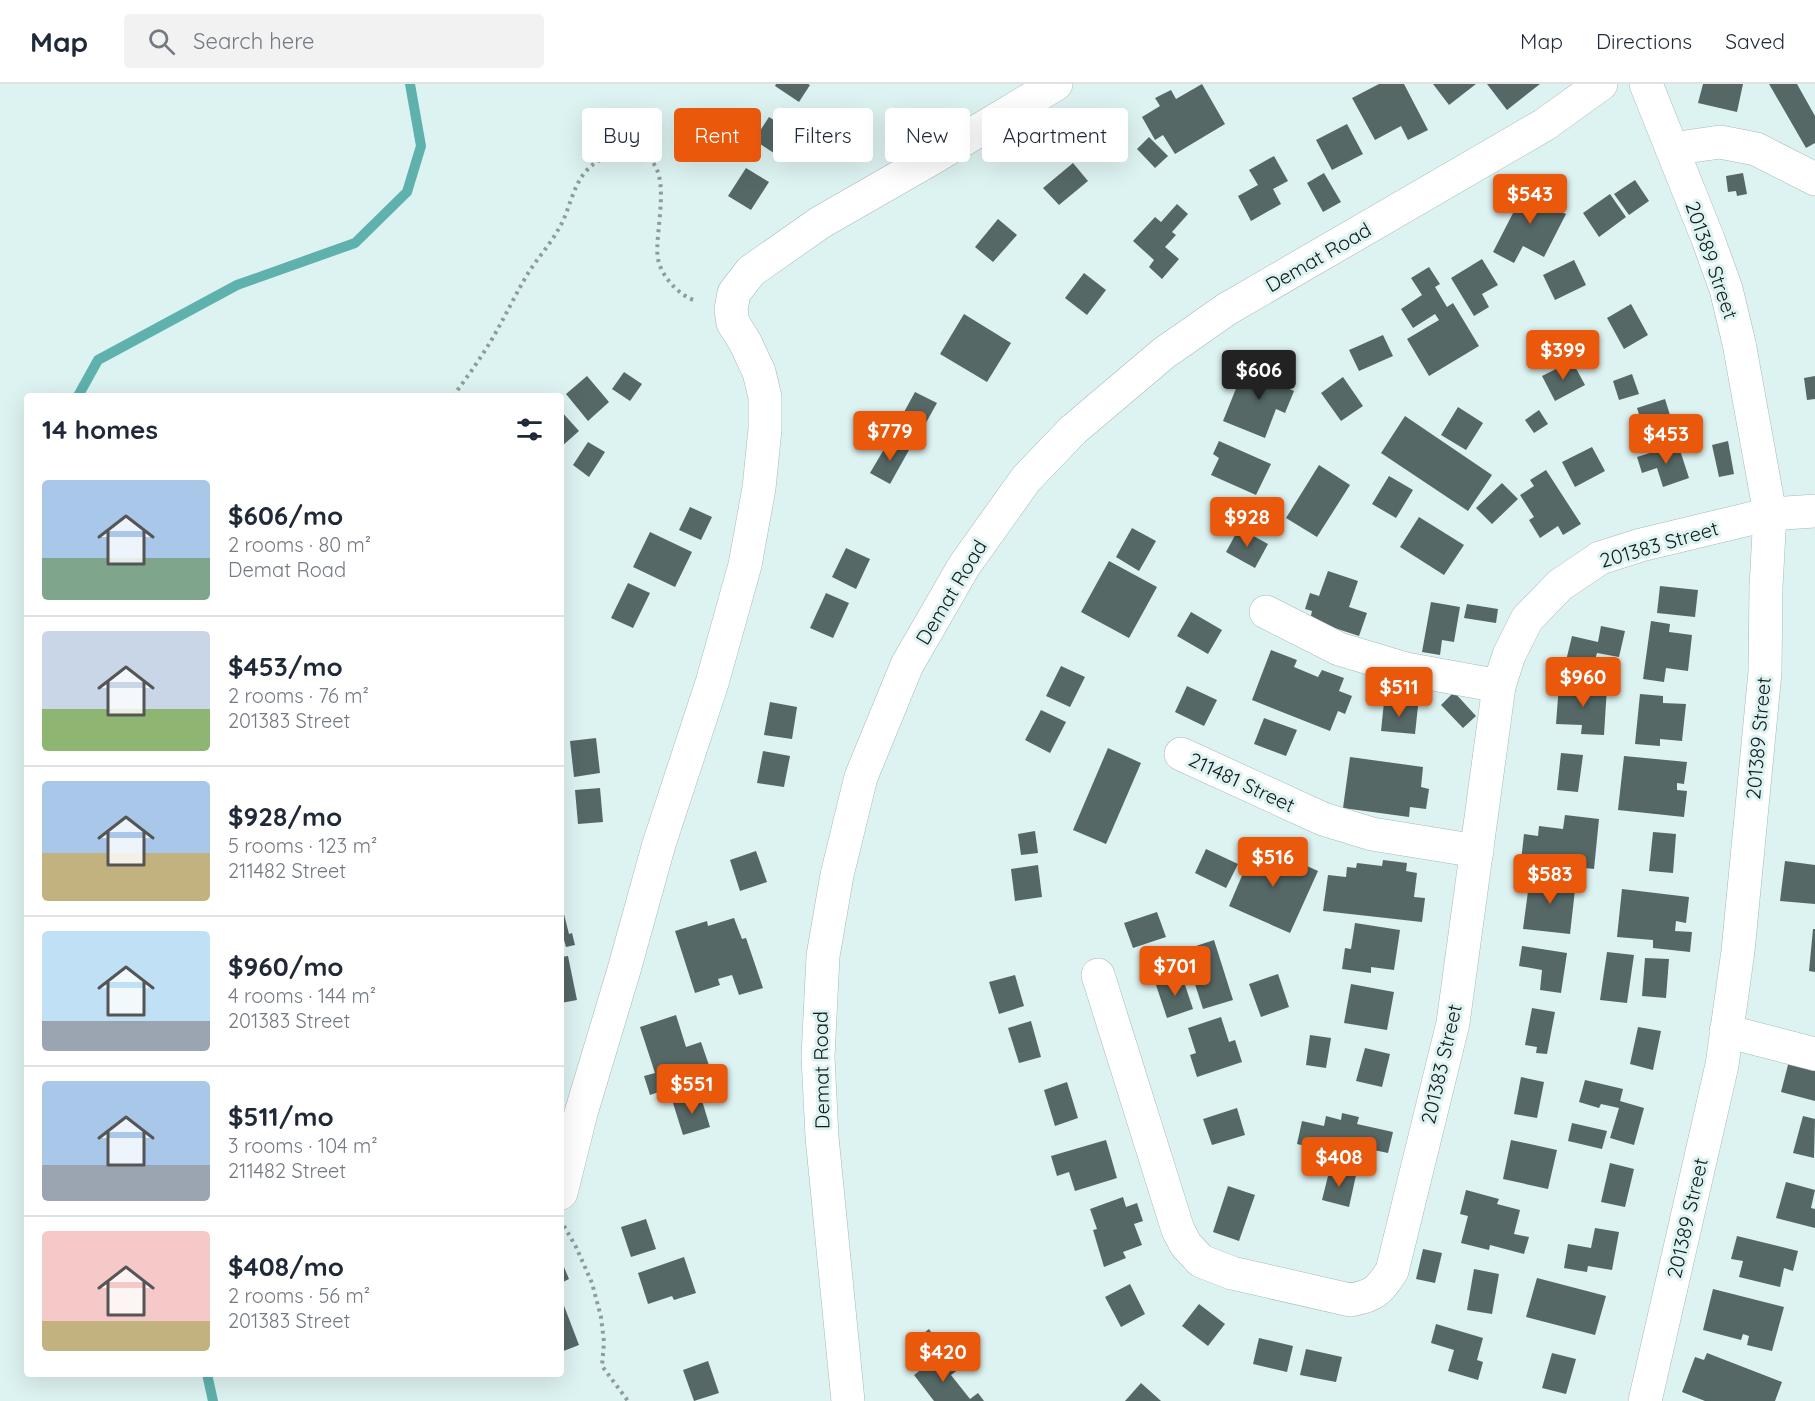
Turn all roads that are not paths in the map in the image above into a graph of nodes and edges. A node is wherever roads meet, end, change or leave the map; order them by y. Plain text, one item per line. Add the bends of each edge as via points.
1 (1056, 84) edge
2 (1601, 84) edge
3 (1646, 84) edge
4 (1672, 149) junction
5 (1815, 179) edge
6 (1815, 511) edge
7 (1770, 514) junction
8 (1266, 612) dead end
9 (1499, 686) junction
10 (1181, 754) dead end
11 (1477, 851) junction
12 (1098, 975) dead end
13 (1726, 1031) junction
14 (1815, 1054) edge
15 (564, 1181) edge
16 (848, 1401) edge
17 (1645, 1401) edge

1 - 15 street via 813,228 751,271 734,293 733,323 759,372 765,397 759,488 745,565 712,683 659,844
2 - 16 street, Demat Road via 1544,125 1227,309 1164,353 1073,430 1026,479 963,566 907,665 861,777 837,875 823,956 818,1058 822,1137
3 - 4 street, 201389 Street
4 - 5 street via 1720,142 1756,148
4 - 7 street, 201389 Street via 1726,289
6 - 7 street, 201383 Street
7 - 9 street, 201383 Street via 1600,558 1560,585 1527,619
7 - 13 street, 201389 Street via 1765,672 1738,951
8 - 9 street via 1339,649 1406,669
9 - 11 street, 201383 Street
10 - 11 street, 211481 Street via 1323,819 1372,834
11 - 12 street, 201383 Street via 1453,1023 1392,1271 1381,1288 1366,1298 1350,1300 1232,1273 1201,1262 1186,1245
13 - 14 street
13 - 17 street, 201389 Street via 1722,1065

